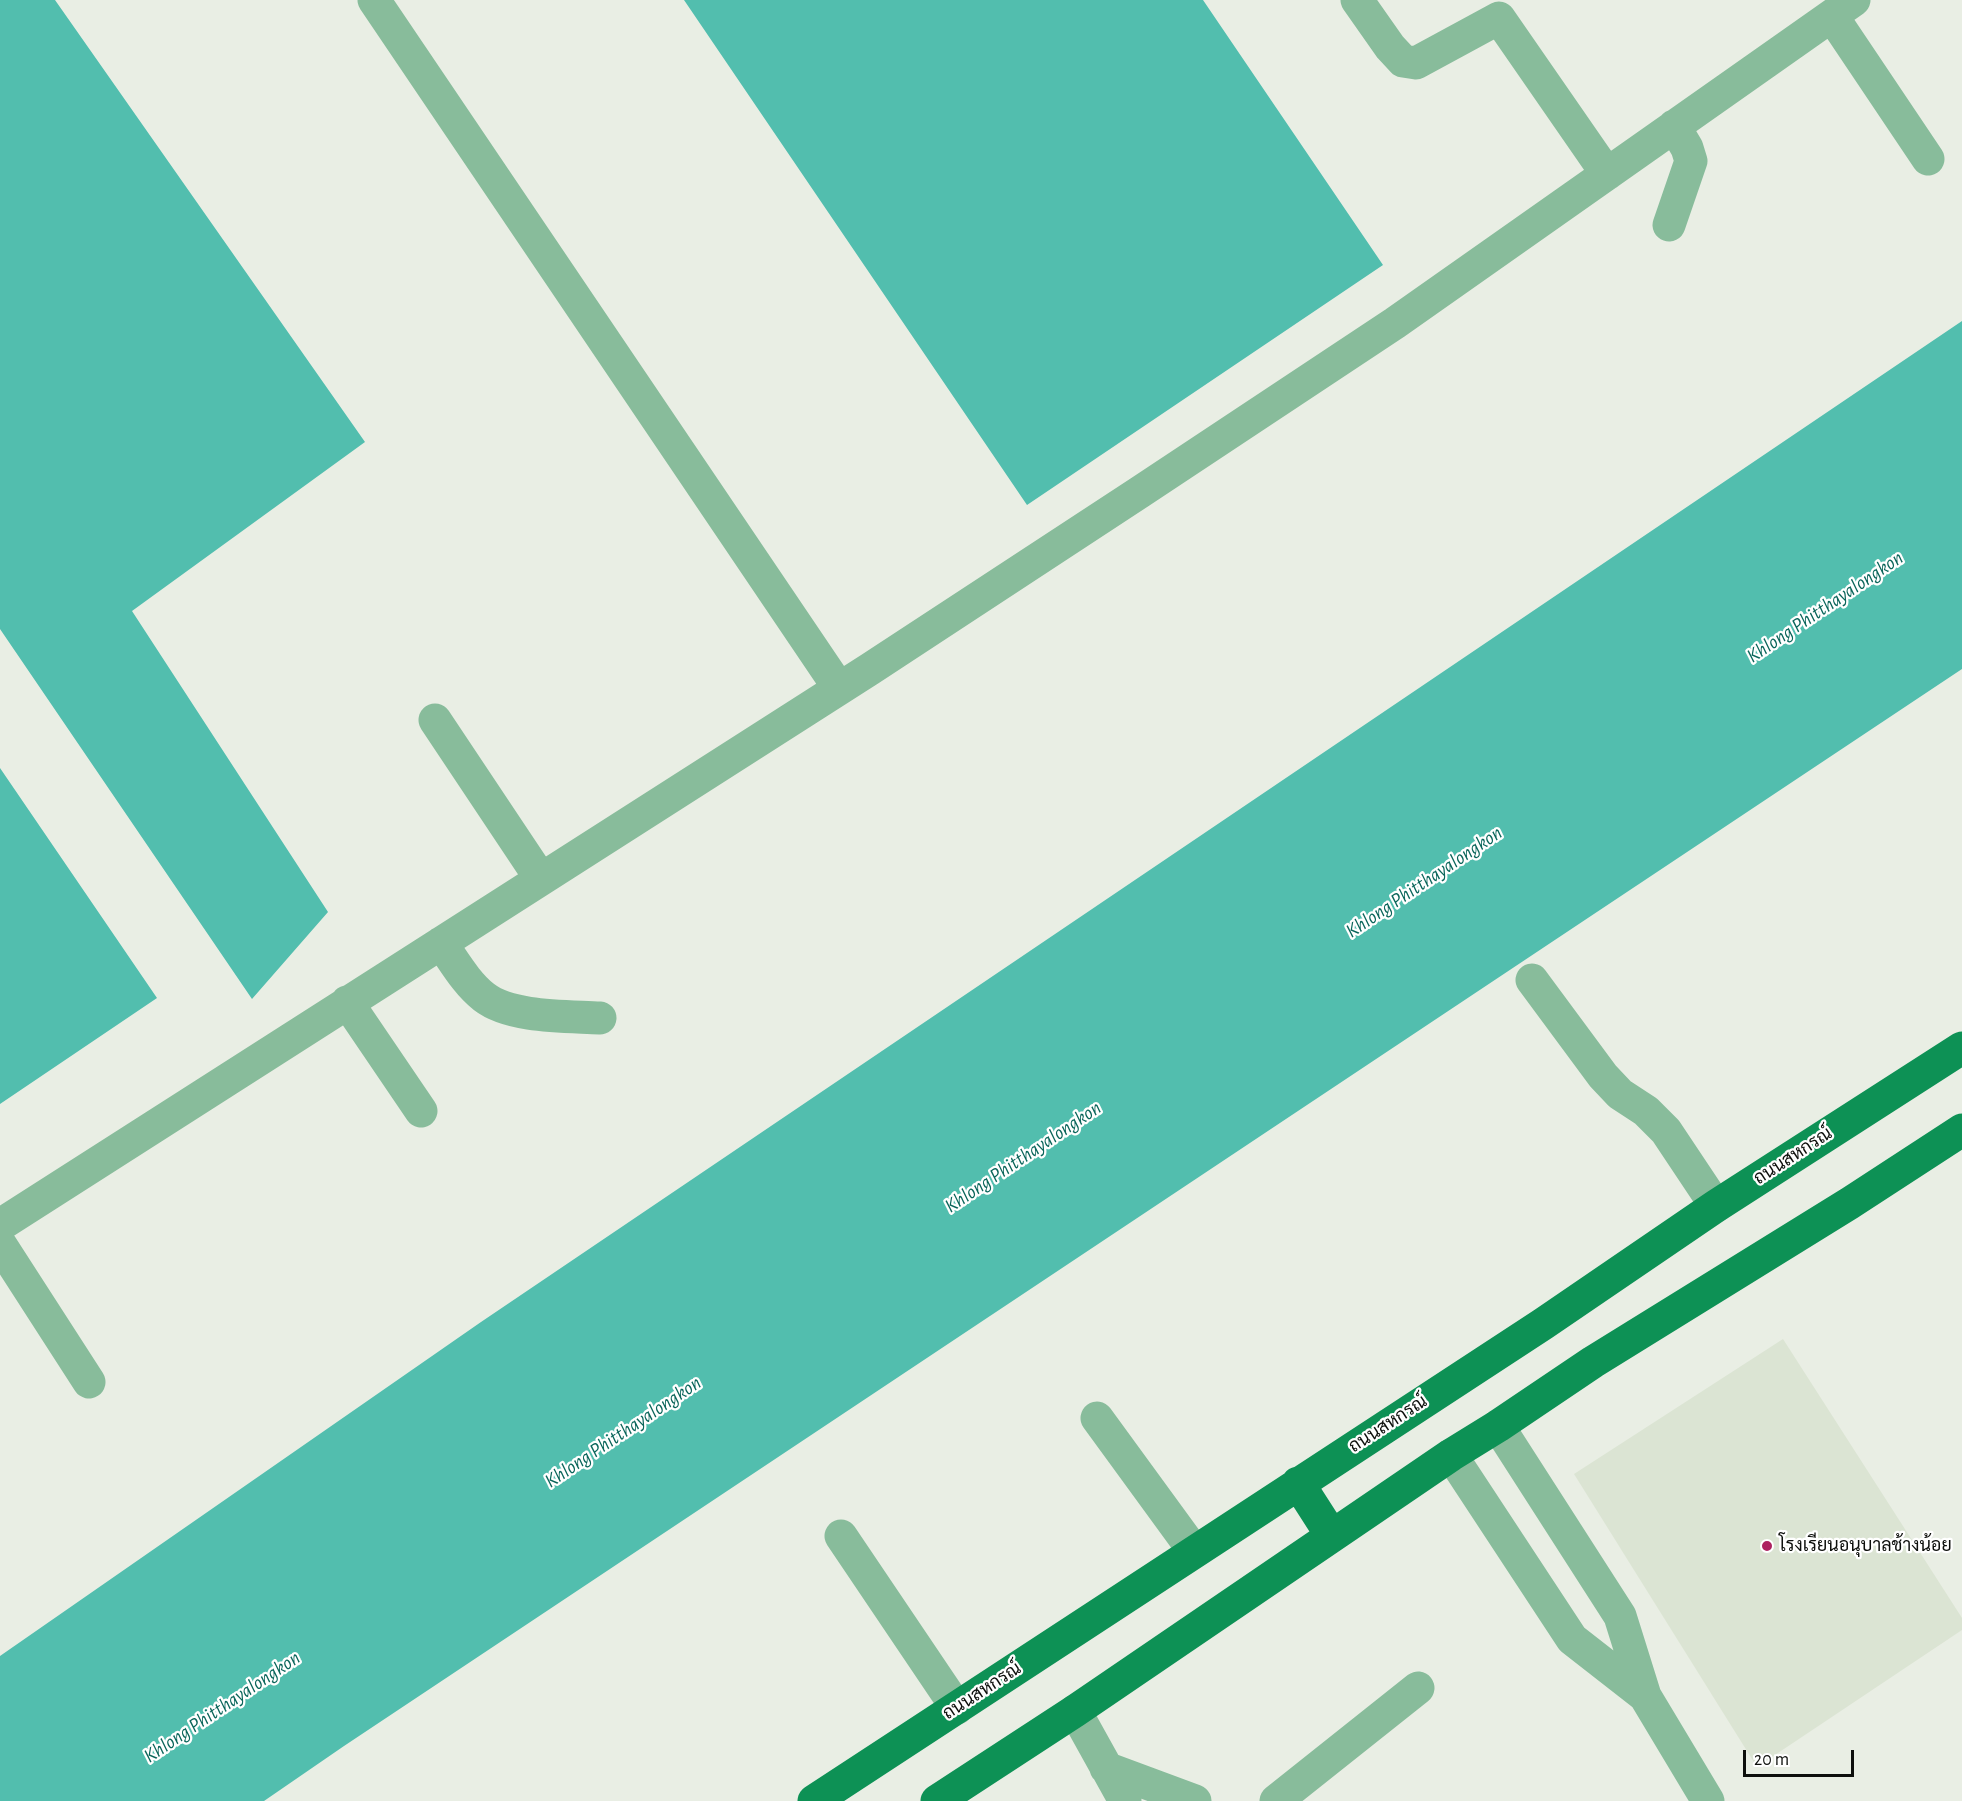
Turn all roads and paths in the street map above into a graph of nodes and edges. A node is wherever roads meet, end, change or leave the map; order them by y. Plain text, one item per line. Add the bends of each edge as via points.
1 (374, 0) edge
2 (1357, 0) edge
3 (1843, 8) edge
4 (1509, 9) edge
5 (1674, 126) junction
6 (1928, 159) dead end
7 (1607, 174) junction
8 (1669, 225) dead end
9 (839, 688) junction
10 (435, 720) dead end
11 (541, 879) junction
12 (441, 943) junction
13 (1532, 980) dead end
14 (347, 1002) junction
15 (600, 1018) dead end
16 (1962, 1048) edge
17 (421, 1111) dead end
18 (1962, 1130) edge
19 (1716, 1206) junction
20 (0, 1225) edge
21 (0, 1244) edge
22 (89, 1382) dead end
23 (1097, 1418) dead end
24 (1498, 1426) junction
25 (1451, 1455) junction
26 (1298, 1483) junction
27 (841, 1536) dead end
28 (1332, 1536) junction
29 (1194, 1551) junction
30 (1418, 1688) dead end
31 (1645, 1696) junction
32 (957, 1708) junction
33 (1075, 1711) junction
34 (1106, 1768) junction
35 (814, 1801) edge
36 (938, 1801) edge
37 (1125, 1801) edge
38 (1195, 1801) edge
39 (1276, 1801) edge
40 (1708, 1801) edge

1 - 9 street
2 - 4 street via 1403,61 1416,63
3 - 5 street
3 - 6 street
4 - 7 street
5 - 7 street
5 - 8 street via 1691,161
7 - 9 street via 1395,323
9 - 11 street
10 - 11 street
11 - 12 street
12 - 14 street
12 - 15 street via 472,986 494,1003 532,1014
13 - 19 street via 1603,1076 1666,1131
14 - 17 street
14 - 20 street
16 - 19 main road, ถนนสหกรณ์
18 - 24 main road
19 - 26 main road, ถนนสหกรณ์
21 - 22 street
23 - 29 street
24 - 25 main road
24 - 31 street via 1620,1616
25 - 28 main road
25 - 31 street via 1572,1639
26 - 28 main road
26 - 29 main road, ถนนสหกรณ์
27 - 32 street
28 - 33 main road
29 - 32 main road, ถนนสหกรณ์
30 - 39 street
31 - 40 street
32 - 35 main road, ถนนสหกรณ์
33 - 34 street
33 - 36 main road
34 - 37 street
34 - 38 street

